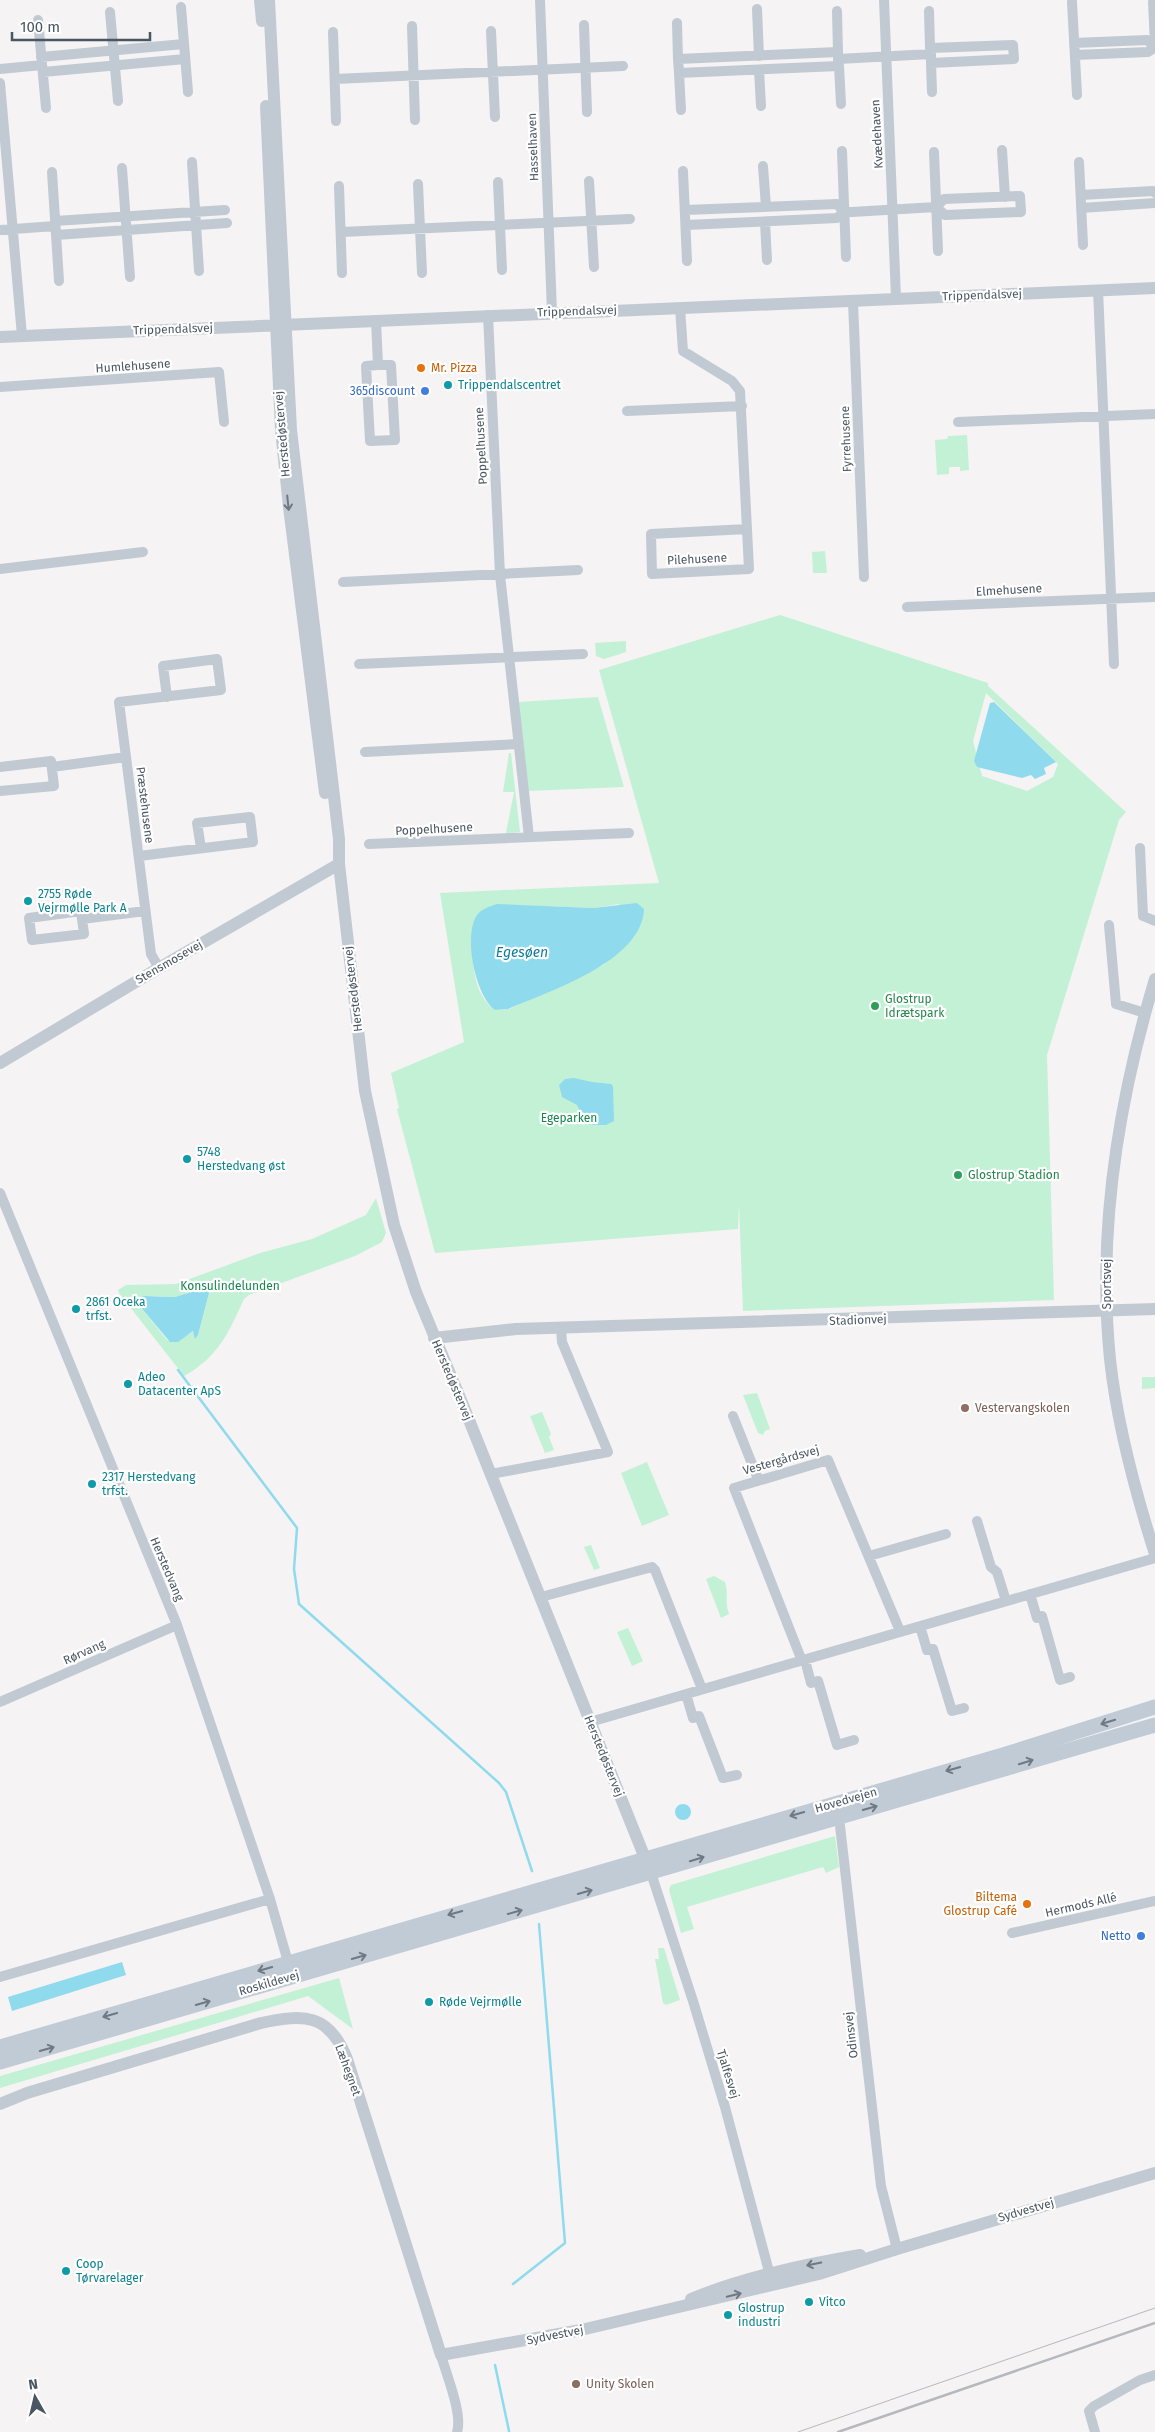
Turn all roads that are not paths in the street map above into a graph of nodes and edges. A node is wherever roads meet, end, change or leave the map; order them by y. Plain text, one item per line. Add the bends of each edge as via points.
1 (260, 0) edge
2 (269, 0) edge
3 (540, 0) edge
4 (884, 0) edge
5 (1072, 2) dead end
6 (1154, 2) dead end
7 (181, 7) dead end
8 (757, 9) dead end
9 (929, 10) dead end
10 (837, 11) dead end
11 (110, 12) dead end
12 (38, 20) dead end
13 (677, 23) dead end
14 (584, 25) dead end
15 (412, 26) dead end
16 (491, 31) dead end
17 (333, 32) dead end
18 (1074, 43) junction
19 (184, 44) junction
20 (1155, 46) edge
21 (114, 50) junction
22 (931, 55) junction
23 (1075, 55) junction
24 (758, 56) junction
25 (886, 57) junction
26 (185, 59) junction
27 (678, 59) junction
28 (839, 59) junction
29 (42, 64) junction
30 (115, 65) junction
31 (623, 66) dead end
32 (586, 68) junction
33 (0, 69) edge
34 (543, 70) junction
35 (759, 70) junction
36 (493, 72) junction
37 (679, 73) junction
38 (414, 75) junction
39 (334, 78) junction
40 (0, 83) edge
41 (188, 92) dead end
42 (932, 92) dead end
43 (1077, 95) dead end
44 (118, 101) dead end
45 (840, 104) dead end
46 (761, 106) dead end
47 (46, 108) dead end
48 (681, 110) dead end
49 (587, 112) dead end
50 (495, 117) dead end
51 (415, 120) dead end
52 (336, 121) dead end
53 (1002, 150) dead end
54 (842, 151) dead end
55 (934, 152) dead end
56 (192, 162) dead end
57 (1079, 162) dead end
58 (764, 166) dead end
59 (122, 168) dead end
60 (683, 171) dead end
61 (52, 172) dead end
62 (590, 181) dead end
63 (498, 182) dead end
64 (418, 184) dead end
65 (339, 186) dead end
66 (1155, 193) edge
67 (1081, 195) junction
68 (1005, 197) junction
69 (1155, 203) edge
70 (766, 207) junction
71 (936, 207) junction
72 (1081, 208) junction
73 (226, 210) dead end
74 (685, 210) junction
75 (893, 210) junction
76 (196, 212) junction
77 (844, 212) junction
78 (126, 216) junction
79 (630, 219) dead end
80 (591, 221) junction
81 (765, 222) junction
82 (227, 223) dead end
83 (548, 223) junction
84 (500, 225) junction
85 (686, 225) junction
86 (196, 226) junction
87 (55, 227) junction
88 (420, 228) junction
89 (13, 229) junction
90 (0, 230) edge
91 (127, 230) junction
92 (341, 232) junction
93 (1083, 245) dead end
94 (938, 251) dead end
95 (846, 257) dead end
96 (767, 260) dead end
97 (687, 261) dead end
98 (594, 267) dead end
99 (502, 270) dead end
100 (199, 271) dead end
101 (342, 273) dead end
102 (422, 273) dead end
103 (130, 276) dead end
104 (59, 281) dead end
105 (1155, 288) edge
106 (1098, 290) junction
107 (896, 298) junction
108 (853, 306) junction
109 (552, 312) junction
110 (680, 314) junction
111 (488, 320) junction
112 (280, 325) junction
113 (376, 326) junction
114 (22, 336) junction
115 (0, 337) edge
116 (378, 360) junction
117 (0, 388) edge
118 (742, 406) junction
119 (627, 411) dead end
120 (1155, 414) edge
121 (1105, 416) junction
122 (224, 422) dead end
123 (958, 422) dead end
124 (747, 530) junction
125 (143, 552) dead end
126 (0, 569) edge
127 (578, 570) dead end
128 (500, 575) junction
129 (864, 577) dead end
130 (343, 582) dead end
131 (1155, 597) edge
132 (1111, 598) junction
133 (907, 607) dead end
134 (583, 654) dead end
135 (510, 656) junction
136 (359, 664) dead end
137 (1114, 664) dead end
138 (167, 697) junction
139 (518, 744) junction
140 (365, 752) dead end
141 (126, 757) junction
142 (0, 767) edge
143 (52, 767) junction
144 (0, 791) edge
145 (629, 833) dead end
146 (530, 837) junction
147 (369, 844) dead end
148 (201, 848) junction
149 (1140, 848) dead end
150 (139, 856) junction
151 (339, 864) junction
152 (145, 911) junction
153 (82, 919) junction
154 (1155, 921) edge
155 (1109, 925) dead end
156 (159, 968) junction
157 (1155, 979) edge
158 (1145, 1012) junction
159 (0, 1063) edge
160 (0, 1193) edge
161 (1155, 1310) edge
162 (1107, 1311) junction
163 (561, 1329) junction
164 (434, 1338) junction
165 (733, 1416) dead end
166 (490, 1474) junction
167 (758, 1479) junction
168 (977, 1521) dead end
169 (946, 1534) dead end
170 (869, 1556) junction
171 (1155, 1556) edge
172 (1030, 1594) junction
173 (541, 1597) junction
174 (1006, 1601) junction
175 (177, 1625) junction
176 (920, 1626) junction
177 (900, 1632) junction
178 (803, 1660) junction
179 (1070, 1677) dead end
180 (702, 1689) junction
181 (686, 1694) junction
182 (0, 1702) edge
183 (1155, 1707) edge
184 (964, 1708) dead end
185 (590, 1722) junction
186 (1155, 1725) edge
187 (854, 1740) dead end
188 (737, 1775) dead end
189 (839, 1817) junction
190 (645, 1858) junction
191 (650, 1873) junction
192 (535, 1890) joint
193 (270, 1899) junction
194 (1155, 1901) edge
195 (538, 1906) joint
196 (1012, 1933) dead end
197 (288, 1962) junction
198 (0, 1977) edge
199 (0, 2047) edge
200 (0, 2062) edge
201 (0, 2104) edge
202 (1155, 2173) edge
203 (896, 2249) junction
204 (771, 2280) junction
205 (441, 2355) junction
206 (1155, 2374) edge
207 (457, 2432) edge
208 (1095, 2432) edge

1 - 112 street, Herstedøstervej
2 - 112 street, Herstedøstervej
3 - 34 street, Hasselhaven
4 - 25 street, Kvædehaven
5 - 18 street
6 - 20 street
7 - 19 street
8 - 24 street
9 - 22 street
10 - 28 street
11 - 21 street
12 - 29 street
13 - 27 street
14 - 32 street
15 - 38 street
16 - 36 street
17 - 39 street
18 - 20 street via 1147,40
18 - 23 street
19 - 21 street
19 - 26 street
20 - 23 street via 1148,52
21 - 29 street
21 - 30 street
22 - 22 street via 1013,45 1014,59
22 - 25 street
22 - 42 street
23 - 43 street
24 - 27 street
24 - 28 street
25 - 28 street
25 - 75 street, Kvædehaven
26 - 30 street
26 - 41 street
27 - 37 street
28 - 35 street
28 - 45 street
29 - 30 street
29 - 33 street
29 - 47 street
30 - 44 street
31 - 32 street
32 - 34 street
32 - 49 street
34 - 36 street
34 - 83 street, Hasselhaven
35 - 37 street
35 - 46 street
36 - 38 street
36 - 50 street
37 - 48 street
38 - 39 street
38 - 51 street
39 - 52 street
40 - 89 street
53 - 68 street
54 - 77 street
55 - 71 street
56 - 76 street
57 - 67 street
58 - 70 street
59 - 78 street
60 - 74 street
61 - 87 street
62 - 80 street
63 - 84 street
64 - 88 street
65 - 92 street
66 - 67 street
67 - 72 street
68 - 71 street via 944,199
68 - 71 street via 1020,196 1021,212 945,215
69 - 72 street
70 - 74 street
70 - 77 street via 837,204
71 - 75 street
71 - 94 street
72 - 93 street
73 - 76 street
74 - 85 street
75 - 77 street
75 - 107 street, Kvædehaven
76 - 78 street
76 - 86 street
77 - 81 street via 838,218
77 - 95 street
78 - 87 street
78 - 91 street
79 - 80 street
80 - 83 street
80 - 98 street
81 - 85 street
81 - 96 street
82 - 86 street
83 - 84 street
83 - 109 street, Hasselhaven
84 - 88 street
84 - 99 street
85 - 97 street
86 - 91 street
86 - 100 street
87 - 89 street
87 - 91 street
87 - 104 street
88 - 92 street
88 - 102 street
89 - 90 street
89 - 114 street
91 - 103 street
92 - 101 street
105 - 106 street, Trippendalsvej
106 - 107 street, Trippendalsvej
106 - 121 street
107 - 108 street, Trippendalsvej
108 - 110 street, Trippendalsvej
108 - 129 street, Fyrrehusene
109 - 110 street, Trippendalsvej
109 - 111 street, Trippendalsvej
110 - 118 street, Pilehusene via 681,347 686,354 737,386
111 - 113 street, Trippendalsvej
111 - 128 street, Poppelhusene
112 - 113 street, Trippendalsvej
112 - 114 street, Trippendalsvej
112 - 151 street, Herstedøstervej via 339,839
113 - 116 street
114 - 115 street, Trippendalsvej
116 - 116 street via 366,366 370,441 395,440 391,365
117 - 122 street, Humlehusene via 218,372
118 - 119 street
118 - 124 street, Pilehusene
120 - 121 street
121 - 123 street
121 - 132 street
124 - 124 street, Pilehusene via 651,534 652,574 749,569
125 - 126 street
127 - 128 street
128 - 130 street
128 - 135 street, Poppelhusene
131 - 132 street, Elmehusene
132 - 133 street, Elmehusene
132 - 137 street
134 - 135 street
135 - 136 street
135 - 139 street, Poppelhusene
138 - 138 street, Præstehusene via 221,690 217,659 163,666
138 - 141 street, Præstehusene via 119,702
139 - 140 street
139 - 146 street, Poppelhusene
141 - 143 street, Præstehusene
141 - 150 street, Præstehusene
142 - 143 street, Præstehusene via 51,761
143 - 144 street via 54,786
145 - 146 street, Poppelhusene
146 - 147 street, Poppelhusene
148 - 148 street, Præstehusene via 253,842 250,817 197,823
148 - 150 street, Præstehusene
149 - 154 street via 1144,916
150 - 152 street, Præstehusene
151 - 156 street, Stensmosevej
151 - 164 street, Herstedøstervej via 364,1085 373,1136 394,1225
152 - 153 street
152 - 156 street, Præstehusene via 151,954
153 - 153 street via 81,911 29,918 32,940 84,934
155 - 158 street via 1116,1004
156 - 159 street, Stensmosevej
157 - 158 street, Sportsvej
158 - 162 street, Sportsvej via 1133,1055 1116,1150 1106,1234
160 - 175 street, Herstedvang
161 - 162 street, Stadionvej
162 - 163 street, Stadionvej
162 - 171 street, Sportsvej via 1117,1404 1131,1472
163 - 164 street, Stadionvej via 516,1329
163 - 166 street via 562,1342 608,1452
164 - 166 street, Herstedøstervej
165 - 167 street
166 - 173 street, Herstedøstervej
167 - 170 street, Vestergårdsvej via 828,1460
167 - 178 street, Vestergårdsvej via 734,1488
168 - 174 street
169 - 170 street
170 - 177 street, Vestergårdsvej
171 - 172 street
172 - 174 street
172 - 179 street via 1037,1618 1042,1616 1060,1680
173 - 180 street via 652,1568 656,1570
173 - 185 street, Herstedøstervej
174 - 176 street
175 - 182 street, Rørvang
175 - 193 street, Herstedvang
176 - 177 street
176 - 184 street via 927,1650 933,1649 952,1711
177 - 178 street
178 - 180 street
178 - 187 street, Vestergårdsvej via 811,1683 818,1680 837,1745
180 - 181 street
181 - 185 street
181 - 188 street via 692,1718 699,1716 723,1778
183 -> 190 main road, Hovedvejen
185 - 190 street, Herstedøstervej
189 -> 186 main road, Hovedvejen
191 -> 189 main road, Hovedvejen
189 - 203 street, Odinsvej via 881,2186
190 - 191 street, Herstedøstervej
190 - 192 main road, Hovedvejen
195 -> 191 main road, Hovedvejen
191 - 204 street, Tjalfesvej via 694,2001
192 -> 197 main road, Roskildevej
193 - 197 street, Herstedvang
193 - 198 street
194 - 196 street, Hermods Allé
200 -> 195 main road, Roskildevej
197 -> 199 main road, Roskildevej
201 - 205 street, Læhegnet via 261,2023 299,2017 318,2023 341,2044 347,2059
202 - 203 street, Sydvestvej
203 - 204 street, Sydvestvej
204 - 205 street, Sydvestvej via 715,2289 669,2309 581,2330
205 - 207 street via 457,2410
206 - 208 street via 1094,2406 1089,2411

